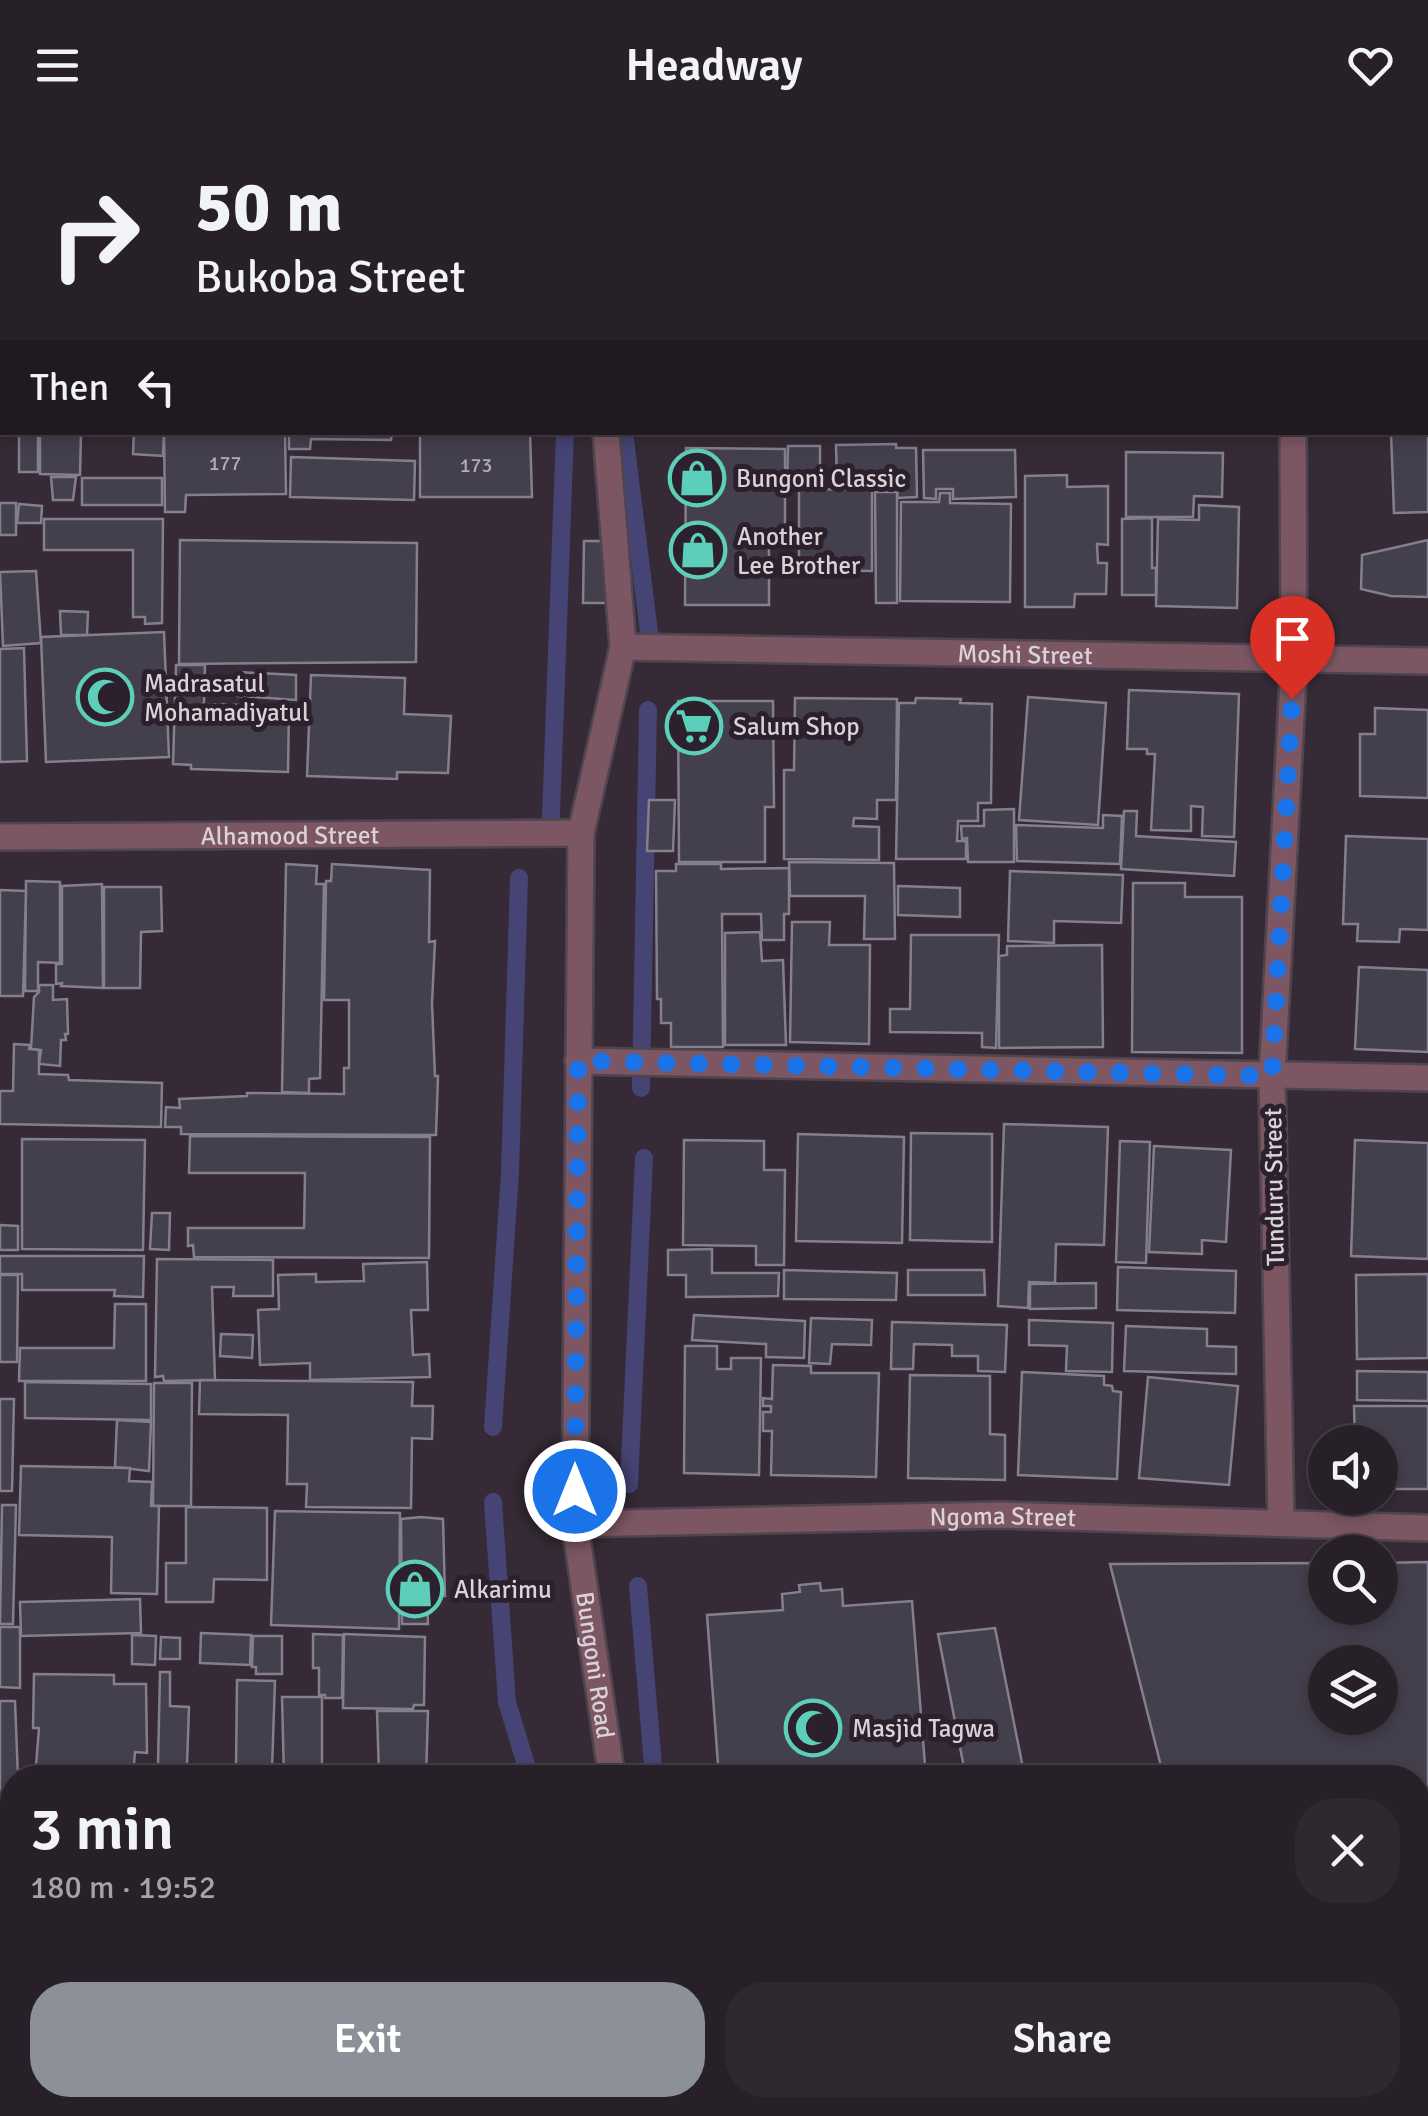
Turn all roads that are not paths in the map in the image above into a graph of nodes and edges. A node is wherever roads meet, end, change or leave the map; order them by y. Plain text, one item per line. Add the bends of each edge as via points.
1 (606, 435) edge
2 (1293, 435) edge
3 (623, 646) junction
4 (1294, 660) junction
5 (1428, 661) edge
6 (582, 833) junction
7 (0, 838) edge
8 (578, 1061) junction
9 (1272, 1076) junction
10 (1428, 1078) edge
11 (1281, 1522) junction
12 (574, 1524) junction
13 (1428, 1528) edge
14 (610, 1765) edge

1 - 3 street, Bungoni Road
2 - 4 street, Tunduru Street
3 - 4 street, Moshi Street
3 - 6 street, Bungoni Road
4 - 5 street, Moshi Street
4 - 9 street, Tunduru Street
6 - 7 street, Alhamood Street
6 - 8 street, Bungoni Road
8 - 9 street
8 - 12 street, Bungoni Road
9 - 10 street
9 - 11 street, Tunduru Street
11 - 12 street, Ngoma Street via 1002,1514
11 - 13 street, Ngoma Street
12 - 14 street, Bungoni Road

